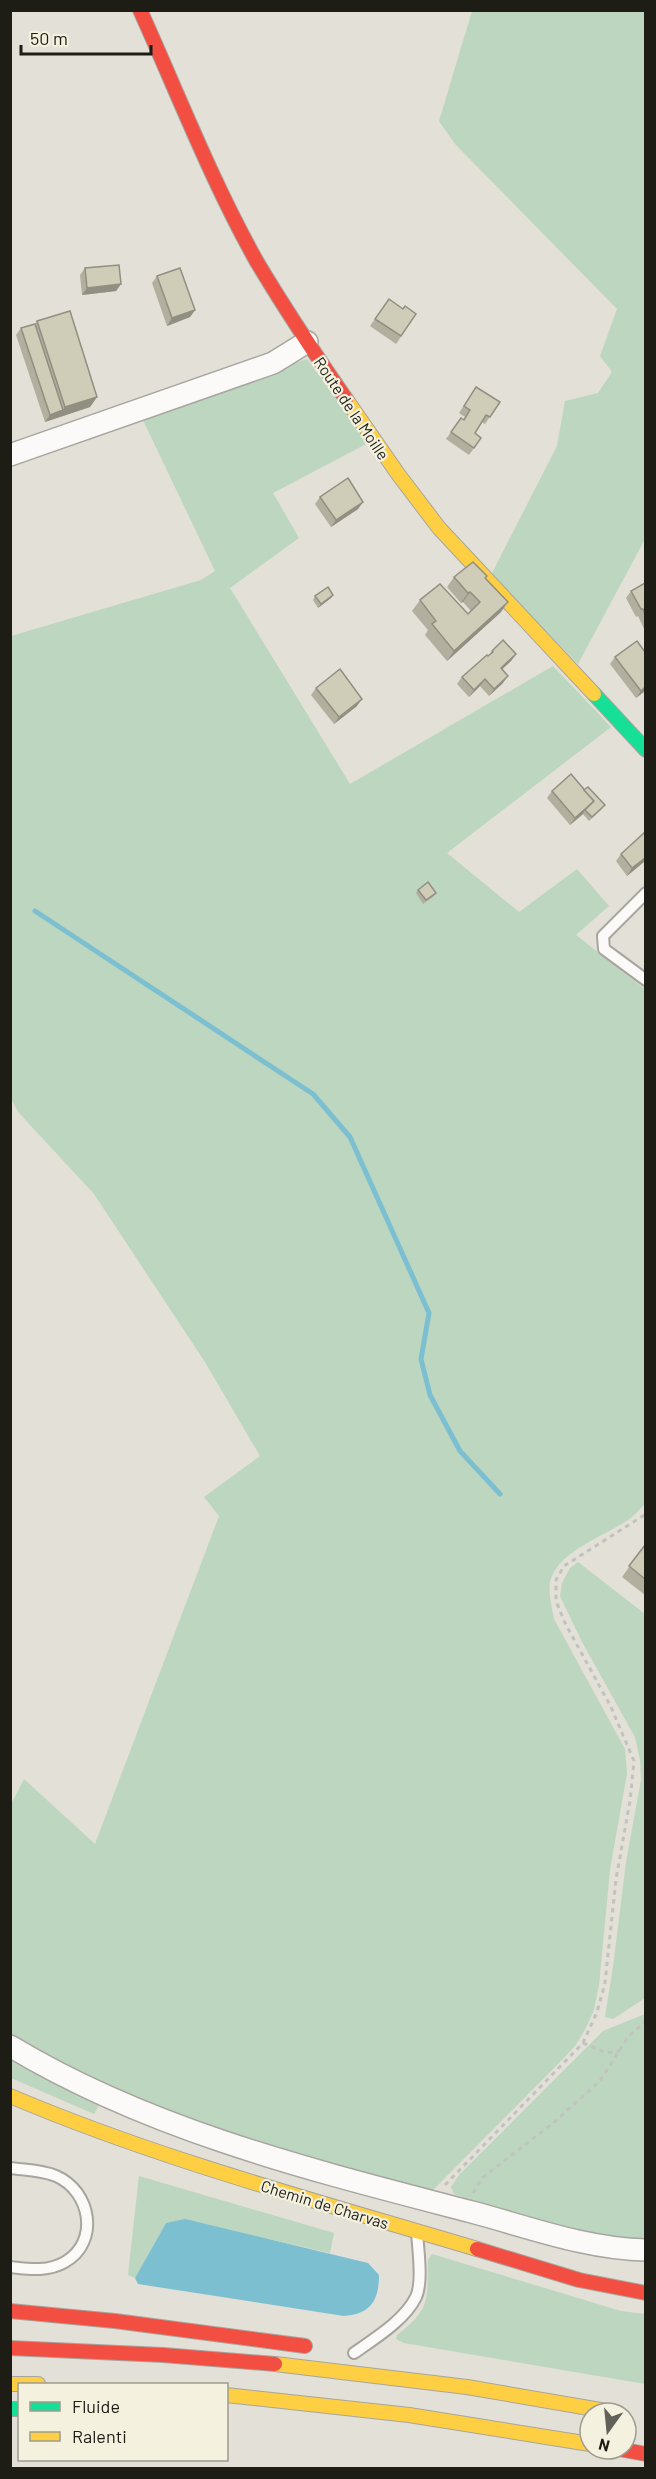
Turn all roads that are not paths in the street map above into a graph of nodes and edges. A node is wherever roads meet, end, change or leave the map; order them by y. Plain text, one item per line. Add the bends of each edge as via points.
1 (140, 10) edge
2 (308, 342) junction
3 (10, 455) edge
4 (645, 750) edge
5 (645, 893) edge
6 (645, 980) edge
7 (10, 2046) edge
8 (10, 2096) edge
9 (10, 2168) edge
10 (417, 2232) junction
11 (645, 2250) edge
12 (10, 2267) edge
13 (645, 2293) edge
14 (10, 2311) edge
15 (10, 2348) edge
16 (323, 2348) dead end
17 (349, 2352) joint
18 (376, 2356) dead end
19 (392, 2365) dead end
20 (403, 2379) junction
21 (228, 2395) edge
22 (256, 2397) junction
23 (578, 2406) edge
24 (244, 2410) dead end
25 (578, 2442) edge

1 - 2 main road, Route de la Moille via 229,207 257,261
2 - 3 street via 273,363
2 - 4 main road, Route de la Moille via 439,528
5 - 6 lane via 603,936 604,949
7 - 11 street via 114,2099 245,2148 591,2243
8 - 10 main road, Chemin de Charvas via 137,2145
9 - 12 lane via 57,2176 79,2195 88,2219 82,2244 65,2262 51,2268
10 - 13 main road, Chemin de Charvas via 579,2280
10 - 17 lane via 416,2297 393,2326
14 - 16 main road
15 - 20 main road via 229,2359
17 - 18 main road
19 - 20 main road
20 - 23 main road
21 - 22 main road
22 - 24 main road
22 - 25 main road via 473,2424

